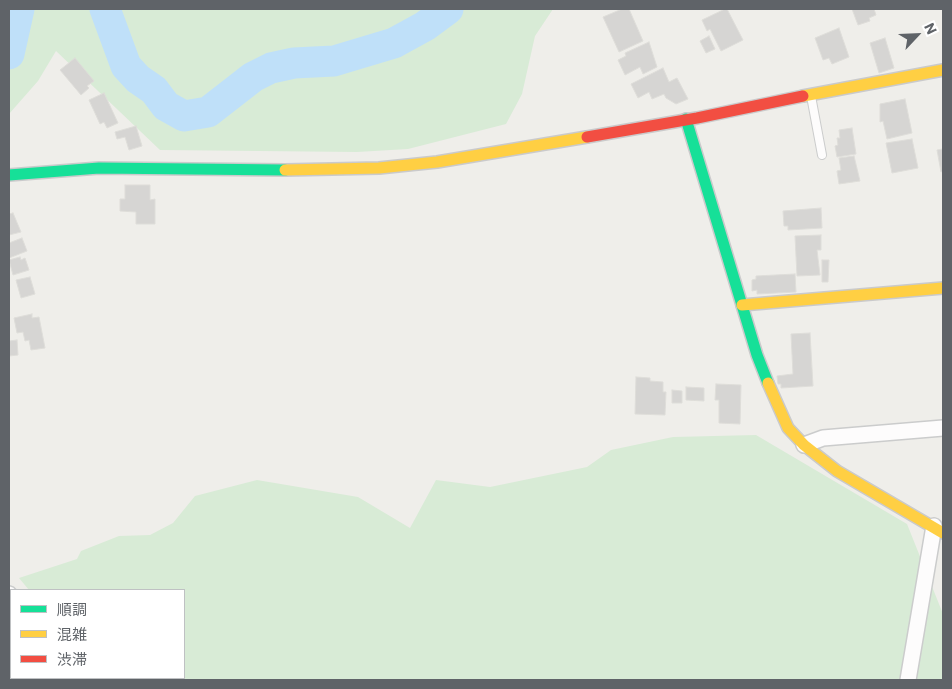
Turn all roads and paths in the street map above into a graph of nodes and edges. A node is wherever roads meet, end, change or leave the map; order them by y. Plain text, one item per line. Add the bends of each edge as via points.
1 (943, 70) edge
2 (811, 94) junction
3 (686, 119) junction
4 (822, 155) dead end
5 (9, 175) edge
6 (943, 288) edge
7 (742, 305) junction
8 (943, 428) edge
9 (804, 446) junction
10 (939, 530) edge
11 (908, 680) edge

1 - 2 street
2 - 3 street
2 - 4 lane
3 - 5 street via 436,162 379,168 99,168
3 - 7 street
6 - 7 street
7 - 9 street via 777,408 788,428
8 - 9 street via 824,438
9 - 10 street via 837,471
10 - 11 street

